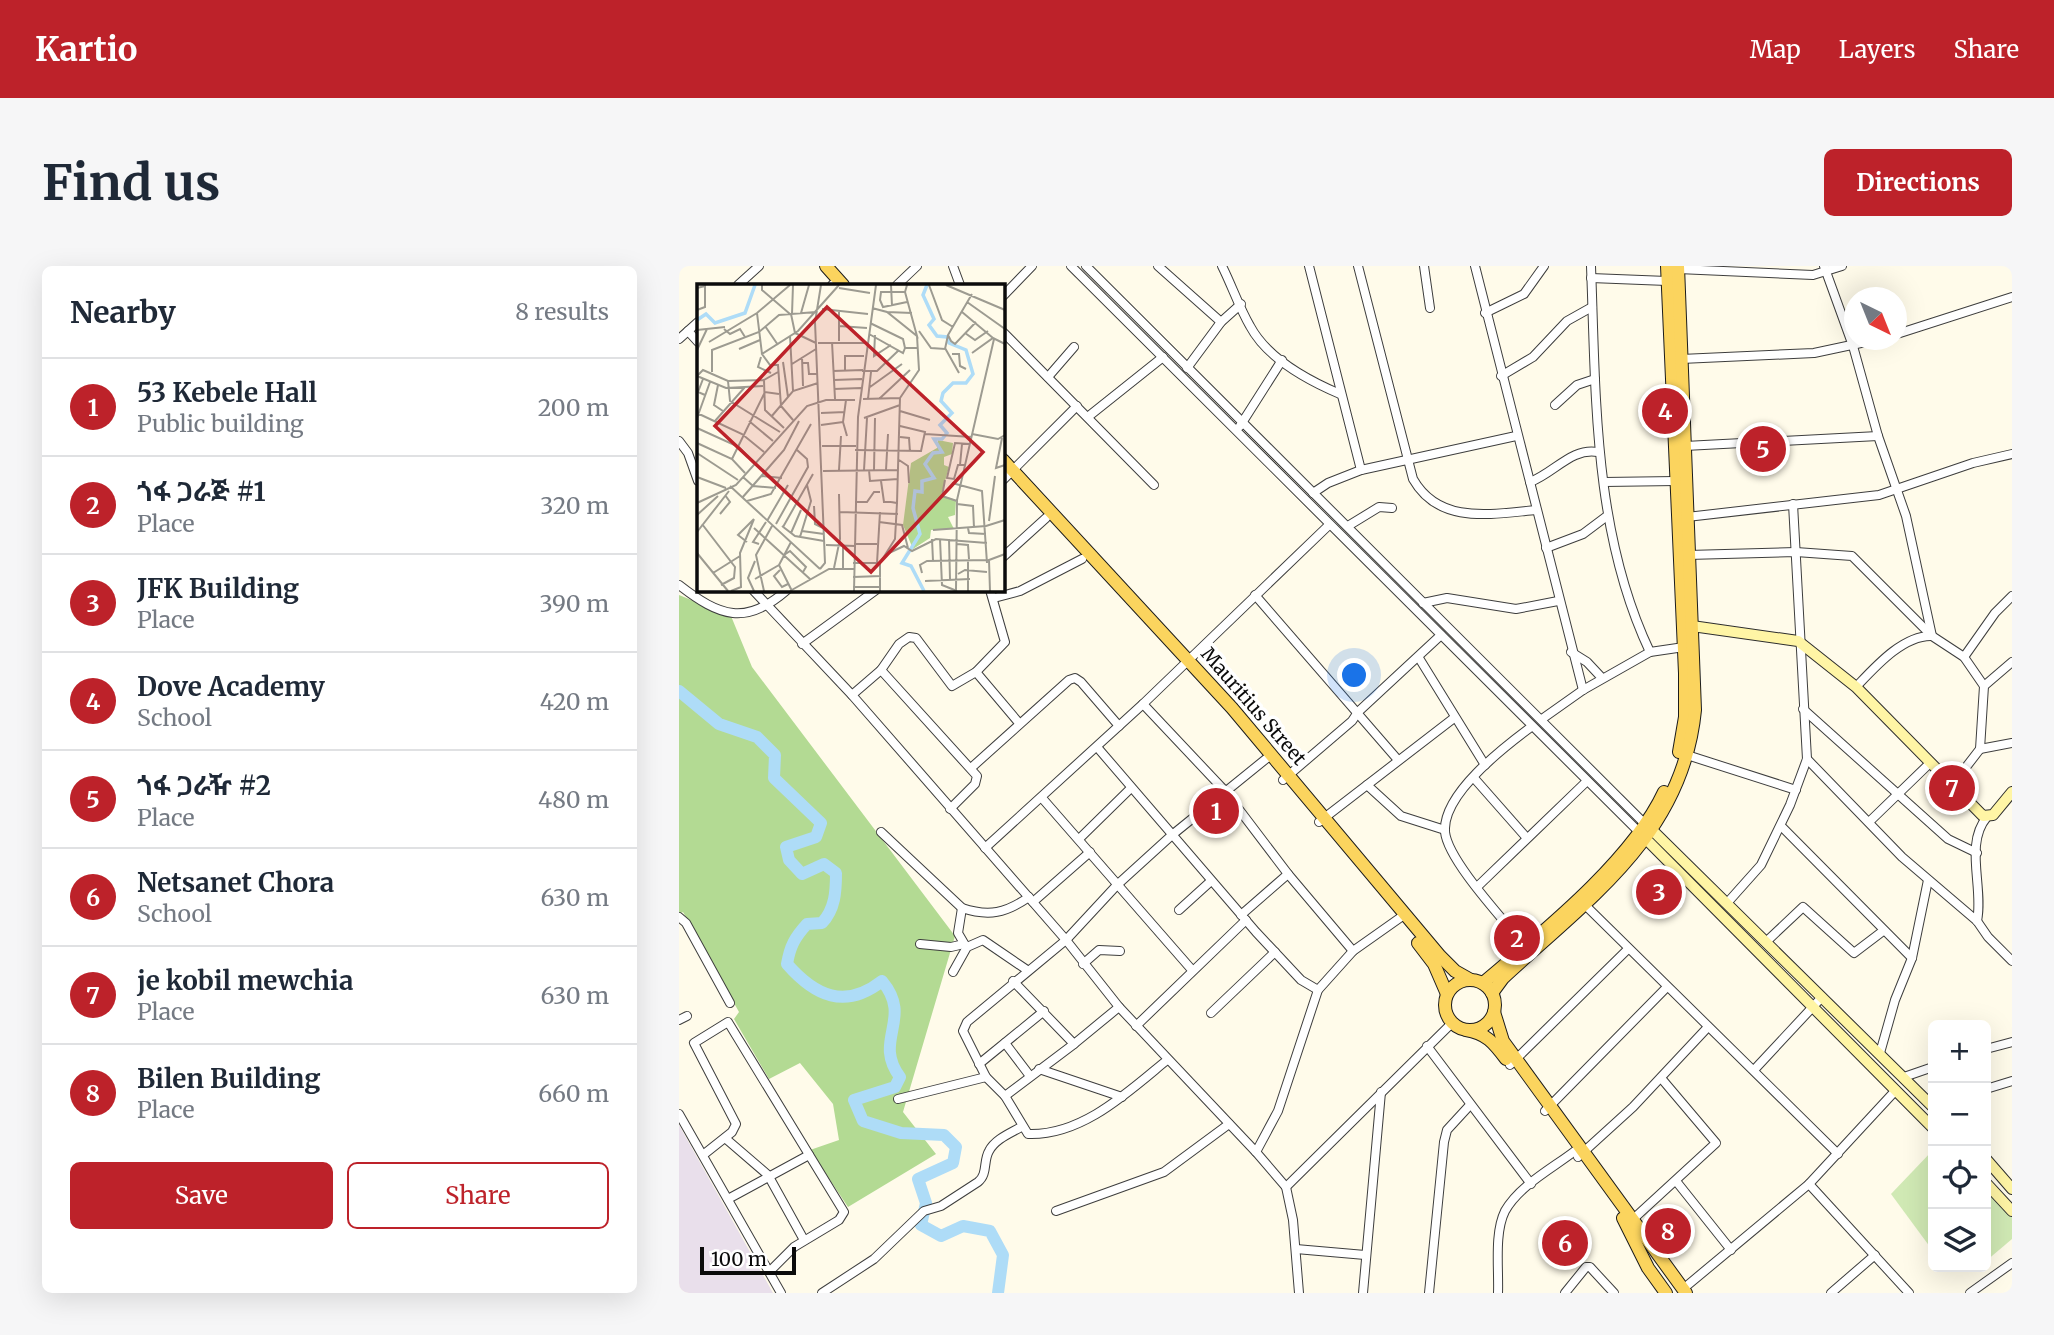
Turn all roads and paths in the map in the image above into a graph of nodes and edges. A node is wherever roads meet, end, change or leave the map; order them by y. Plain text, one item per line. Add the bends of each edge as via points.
1 (759, 266) edge
2 (817, 266) edge
3 (826, 266) edge
4 (916, 266) edge
5 (953, 266) edge
6 (1032, 266) edge
7 (1071, 266) edge
8 (1086, 266) edge
9 (1158, 266) edge
10 (1222, 266) edge
11 (1309, 266) edge
12 (1358, 266) edge
13 (1424, 266) edge
14 (1475, 266) edge
15 (1545, 266) edge
16 (1591, 266) edge
17 (1842, 266) edge
18 (1674, 267) edge
19 (1825, 269) edge
20 (1591, 278) junction
21 (1667, 281) junction
22 (739, 284) edge
23 (834, 284) edge
24 (835, 284) edge
25 (898, 284) edge
26 (960, 284) edge
27 (1005, 294) edge
28 (2012, 298) edge
29 (1241, 304) junction
30 (1592, 307) junction
31 (1430, 308) dead end
32 (1485, 313) junction
33 (1844, 321) edge
34 (1221, 322) junction
35 (697, 323) edge
36 (688, 331) junction
37 (1907, 331) edge
38 (1005, 334) edge
39 (679, 340) edge
40 (697, 341) edge
41 (1074, 347) dead end
42 (1844, 347) edge
43 (1854, 350) edge
44 (1163, 357) junction
45 (1681, 359) junction
46 (1282, 360) junction
47 (1187, 368) junction
48 (1501, 376) junction
49 (1048, 377) junction
50 (1595, 379) junction
51 (1340, 394) junction
52 (1555, 405) dead end
53 (1077, 406) junction
54 (1089, 416) junction
55 (1243, 423) junction
56 (1235, 430) junction
57 (1515, 436) junction
58 (1878, 436) junction
59 (679, 440) edge
60 (1685, 446) junction
61 (697, 452) edge
62 (1598, 452) junction
63 (688, 453) junction
64 (2012, 454) edge
65 (1409, 462) junction
66 (1361, 470) junction
67 (1006, 474) edge
68 (697, 478) edge
69 (1676, 481) junction
70 (1530, 482) junction
71 (1604, 482) junction
72 (1154, 485) dead end
73 (1898, 488) junction
74 (1313, 493) junction
75 (1793, 505) junction
76 (1392, 508) dead end
77 (1537, 510) junction
78 (1607, 516) junction
79 (1687, 517) junction
80 (1046, 518) junction
81 (1329, 525) junction
82 (1347, 526) junction
83 (1546, 548) junction
84 (1796, 552) junction
85 (1005, 555) edge
86 (1688, 555) junction
87 (1082, 559) junction
88 (679, 586) edge
89 (756, 592) edge
90 (785, 592) edge
91 (873, 592) edge
92 (992, 594) edge
93 (1255, 594) junction
94 (2012, 596) edge
95 (761, 598) junction
96 (1559, 601) junction
97 (1423, 603) junction
98 (768, 606) junction
99 (743, 612) junction
100 (1687, 625) junction
101 (1441, 635) junction
102 (1932, 636) junction
103 (1798, 641) junction
104 (802, 644) junction
105 (1684, 647) junction
106 (1571, 652) junction
107 (1650, 652) junction
108 (1964, 657) junction
109 (1419, 658) junction
110 (2012, 662) edge
111 (1186, 663) junction
112 (881, 670) junction
113 (976, 672) junction
114 (1602, 678) junction
115 (1984, 686) junction
116 (1856, 687) junction
117 (1583, 690) junction
118 (852, 695) junction
119 (1143, 704) junction
120 (1803, 709) junction
121 (1358, 712) junction
122 (1454, 718) junction
123 (1542, 719) junction
124 (1019, 723) junction
125 (1119, 726) junction
126 (1531, 727) junction
127 (2012, 743) edge
128 (1097, 747) junction
129 (1980, 749) junction
130 (1687, 755) junction
131 (1269, 757) junction
132 (1807, 759) junction
133 (1398, 760) junction
134 (1930, 763) junction
135 (1485, 765) junction
136 (971, 768) junction
137 (1286, 777) junction
138 (1474, 778) junction
139 (1586, 782) junction
140 (1953, 784) junction
141 (1367, 785) junction
142 (1131, 788) junction
143 (1796, 790) junction
144 (1224, 791) junction
145 (2012, 792) edge
146 (1896, 795) junction
147 (1042, 797) junction
148 (950, 809) junction
149 (1987, 817) junction
150 (1322, 820) junction
151 (1869, 822) junction
152 (1781, 825) junction
153 (1445, 830) junction
154 (1646, 831) junction
155 (881, 832) dead end
156 (1172, 835) junction
157 (1526, 837) junction
158 (1079, 839) junction
159 (985, 848) junction
160 (1090, 852) junction
161 (1977, 853) junction
162 (1288, 874) junction
163 (1927, 880) junction
164 (1211, 881) junction
165 (1117, 885) junction
166 (1477, 887) junction
167 (1031, 900) junction
168 (1728, 902) junction
169 (1584, 904) junction
170 (962, 908) junction
171 (1179, 910) dead end
172 (679, 917) edge
173 (1402, 917) junction
174 (1243, 918) junction
175 (1977, 921) junction
176 (1883, 930) junction
177 (1066, 940) junction
178 (1767, 941) junction
179 (920, 944) dead end
180 (966, 945) junction
181 (1524, 945) junction
182 (1628, 948) junction
183 (1120, 951) dead end
184 (1353, 951) junction
185 (1275, 953) junction
186 (1912, 958) junction
187 (2012, 961) edge
188 (1083, 964) junction
189 (1027, 970) junction
190 (1192, 970) junction
191 (953, 972) dead end
192 (1013, 981) junction
193 (1482, 985) junction
194 (1667, 987) junction
195 (1318, 990) junction
196 (1447, 994) junction
197 (1818, 1001) junction
198 (730, 1003) dead end
199 (1119, 1007) junction
200 (1044, 1011) junction
201 (1494, 1012) junction
202 (1211, 1013) dead end
203 (1452, 1023) junction
204 (1136, 1026) junction
205 (1708, 1027) junction
206 (1466, 1030) junction
207 (2012, 1042) edge
208 (1005, 1043) junction
209 (1074, 1044) junction
210 (1427, 1046) junction
211 (1991, 1048) edge
212 (1880, 1053) junction
213 (1167, 1060) junction
214 (1514, 1063) junction
215 (979, 1064) junction
216 (1039, 1069) junction
217 (1928, 1069) edge
218 (1754, 1070) junction
219 (1030, 1076) junction
220 (986, 1077) junction
221 (1904, 1077) junction
222 (1661, 1078) junction
223 (2012, 1081) edge
224 (1991, 1087) edge
225 (1896, 1090) junction
226 (1381, 1092) junction
227 (1005, 1096) junction
228 (1122, 1097) junction
229 (898, 1099) dead end
230 (1928, 1102) edge
231 (1470, 1105) junction
232 (1548, 1109) junction
233 (679, 1114) edge
234 (1928, 1123) edge
235 (1229, 1124) junction
236 (1021, 1127) junction
237 (725, 1138) junction
238 (1256, 1152) junction
239 (1579, 1152) junction
240 (1838, 1154) junction
241 (703, 1155) junction
242 (809, 1155) junction
243 (1991, 1165) edge
244 (768, 1175) junction
245 (1676, 1181) junction
246 (1531, 1184) junction
247 (1809, 1184) junction
248 (1286, 1187) junction
249 (1991, 1188) edge
250 (2012, 1189) edge
251 (728, 1199) junction
252 (2012, 1210) edge
253 (1056, 1211) dead end
254 (1630, 1222) junction
255 (1638, 1235) junction
256 (804, 1240) junction
257 (1296, 1249) junction
258 (1731, 1250) junction
259 (1365, 1255) junction
260 (1875, 1255) junction
261 (2012, 1263) edge
262 (770, 1271) junction
263 (1682, 1292) edge
264 (781, 1293) edge
265 (822, 1293) edge
266 (1299, 1293) edge
267 (1363, 1293) edge
268 (1429, 1293) edge
269 (1498, 1293) edge
270 (1565, 1293) edge
271 (1614, 1293) edge
272 (1666, 1293) edge
273 (1831, 1293) edge
274 (1909, 1293) edge
275 (1970, 1293) edge

1 - 22 street
2 - 23 main road
3 - 24 main road
4 - 25 street
5 - 26 street
6 - 27 street
7 - 44 street
8 - 47 street
9 - 34 street
10 - 29 street
11 - 51 street
12 - 65 street
13 - 31 street
14 - 32 street
15 - 32 street via 1524,294
16 - 20 street
17 - 19 street
18 - 19 street via 1813,275
18 - 21 main road
18 - 45 main road
19 - 33 street
20 - 21 street
20 - 30 street
21 - 69 main road
28 - 37 street
29 - 34 street
29 - 46 street via 1256,336
30 - 48 street via 1567,321 1533,357
30 - 50 street
32 - 48 street
34 - 47 street
35 - 36 street
36 - 39 street
36 - 40 street
38 - 49 street
41 - 49 street
42 - 45 street via 1814,353
43 - 58 street
44 - 54 street
44 - 56 street
45 - 60 main road
46 - 51 street
46 - 55 street
47 - 55 street
48 - 57 street
49 - 53 street
50 - 52 street via 1577,385
50 - 62 street
51 - 66 street
53 - 54 street
53 - 67 street
54 - 72 street
55 - 56 street
55 - 74 street
56 - 81 street
57 - 65 street
57 - 70 street
58 - 60 street
58 - 73 street
59 - 63 street
60 - 79 main road
61 - 63 street
62 - 70 street via 1578,452
62 - 71 street
63 - 68 street
64 - 73 street
65 - 66 street
65 - 77 street via 1420,491 1452,512
66 - 74 street
67 - 80 main road, Mauritius Street
67 - 111 main road, Mauritius Street
69 - 71 street
69 - 100 main road
70 - 77 street
71 - 78 street
73 - 75 street via 1879,495
73 - 102 street via 1921,572
74 - 82 street
75 - 79 street
75 - 84 street
76 - 82 street via 1379,508
77 - 83 street
78 - 83 street via 1583,534
78 - 107 street
79 - 86 main road
80 - 85 street
80 - 87 main road, Mauritius Street
81 - 93 street
81 - 101 street
82 - 97 street
83 - 96 street
84 - 86 street
84 - 102 street via 1852,556
84 - 103 street
86 - 100 main road
87 - 92 street via 1020,591
87 - 111 main road, Mauritius Street
88 - 99 street via 725,612
89 - 95 street
90 - 98 street
91 - 104 street
92 - 113 street via 1005,642
93 - 111 street
93 - 121 street
94 - 108 street
95 - 98 street
95 - 99 street
96 - 97 street via 1516,609 1447,598
96 - 106 street
97 - 123 street
98 - 99 street
98 - 104 street
100 - 103 street
100 - 105 main road
100 - 130 main road via 1695,710
101 - 109 street
101 - 126 street
102 - 108 street
102 - 116 street via 1901,647
103 - 116 street
103 - 120 street
104 - 118 street
105 - 107 street
105 - 154 main road via 1685,717 1679,755
106 - 114 street
106 - 117 street
107 - 114 street
108 - 115 street
109 - 121 street
109 - 122 street
110 - 115 street
111 - 119 street
111 - 131 main road, Mauritius Street
112 - 113 street via 899,644 912,636 952,686
112 - 118 street
112 - 136 street
113 - 124 street
114 - 117 street
115 - 129 street
116 - 134 street
117 - 123 street
118 - 148 street
119 - 125 street
119 - 144 street
120 - 132 street
120 - 146 street
121 - 133 street
121 - 137 street
122 - 133 street
122 - 135 street
123 - 154 street
124 - 125 street via 1075,678
124 - 136 street
125 - 128 street
126 - 135 street
126 - 139 street
127 - 129 street
128 - 142 street
128 - 147 street
129 - 140 street
130 - 143 street
130 - 154 main road via 1674,790
131 - 137 main road, Mauritius Street
131 - 144 street
132 - 143 street
132 - 151 street
133 - 141 street
134 - 140 street
134 - 146 street
135 - 138 street
136 - 148 street via 978,780
137 - 150 main road, Mauritius Street
138 - 153 street via 1448,814
138 - 157 street
139 - 154 street
139 - 157 street
140 - 149 street
141 - 150 street
141 - 153 street via 1401,816
142 - 156 street
142 - 158 street
143 - 152 street
144 - 156 street
144 - 162 street
145 - 149 street
146 - 151 street
146 - 161 street via 1948,839
147 - 158 street
147 - 159 street
148 - 159 street
149 - 161 street via 1977,835
150 - 173 main road, Mauritius Street
151 - 163 street
152 - 168 street via 1756,872
152 - 176 street
153 - 166 street via 1448,843
154 - 168 street
154 - 169 main road
154 - 181 main road
154 - 197 street
155 - 170 street
156 - 164 street
156 - 165 street
157 - 166 street
158 - 160 street
159 - 167 street
160 - 165 street
160 - 167 street
161 - 175 street via 1981,904
162 - 174 street
162 - 184 street
163 - 175 street
163 - 186 street
164 - 171 street
164 - 174 street
165 - 177 street
165 - 190 street
166 - 181 street
167 - 170 street via 1002,913
167 - 177 street
168 - 178 street
169 - 182 street
169 - 193 main road via 1503,978
170 - 180 street via 958,933
172 - 198 street
173 - 184 street
173 - 193 main road, Mauritius Street via 1455,971
173 - 196 main road, Mauritius Street via 1434,964
174 - 185 street
174 - 190 street
175 - 187 street
176 - 178 street via 1854,953 1803,907
176 - 186 street
177 - 188 street
177 - 189 street
178 - 197 street
179 - 180 street
180 - 189 street via 983,940
180 - 191 street
181 - 193 main road
182 - 194 street
182 - 214 street
183 - 188 street via 1099,950
184 - 195 street
185 - 195 street via 1301,980
185 - 202 street
186 - 212 street
188 - 199 street
189 - 192 street
190 - 204 street
192 - 200 street
192 - 215 street via 965,1026 964,1035
193 - 196 main road via 1457,983
193 - 201 main road
194 - 205 street
194 - 232 street
195 - 238 street via 1278,1111
196 - 203 main road via 1445,1010
197 - 212 street
197 - 218 street
197 - 225 street
199 - 204 street
199 - 209 street
200 - 208 street
200 - 209 street
201 - 206 main road via 1483,1026
201 - 214 main road
203 - 206 main road
203 - 210 street
204 - 213 street
205 - 218 street
205 - 222 street
206 - 214 main road via 1481,1032
207 - 211 street
208 - 215 street
208 - 219 street
209 - 216 street
210 - 226 street
210 - 231 street
212 - 221 street
213 - 228 street
213 - 235 street
214 - 232 main road
215 - 220 street
216 - 219 street
216 - 228 street
217 - 221 street
218 - 240 street
219 - 227 street
220 - 227 street
220 - 229 street
221 - 230 street
222 - 239 street
222 - 245 street via 1716,1143
223 - 224 street
225 - 234 street
225 - 240 street
226 - 248 street
226 - 259 street
227 - 236 street
228 - 236 street via 1057,1132 1028,1134
231 - 246 street
231 - 268 street via 1447,1130 1444,1142
232 - 239 main road
233 - 241 street
235 - 238 street
235 - 253 street via 1164,1172
236 - 265 street via 988,1152 983,1178 941,1206 924,1210 874,1259
237 - 241 street
237 - 242 street via 736,1124 694,1043 728,1022
237 - 244 street
238 - 248 street
239 - 246 street
239 - 254 main road
240 - 247 street
241 - 251 street
242 - 244 street
242 - 256 street via 844,1212 839,1220
243 - 250 street
244 - 251 street
244 - 256 street
245 - 254 street
245 - 258 street
246 - 269 street via 1503,1218
247 - 258 street
247 - 260 street
248 - 257 street
249 - 252 street
251 - 262 street
254 - 255 main road
255 - 263 main road
255 - 263 main road via 1657,1267
255 - 272 main road via 1648,1268
256 - 262 street
257 - 259 street
257 - 266 street
258 - 263 street
259 - 267 street
260 - 273 street
260 - 274 street
261 - 275 street
262 - 264 street
270 - 271 street via 1590,1267

